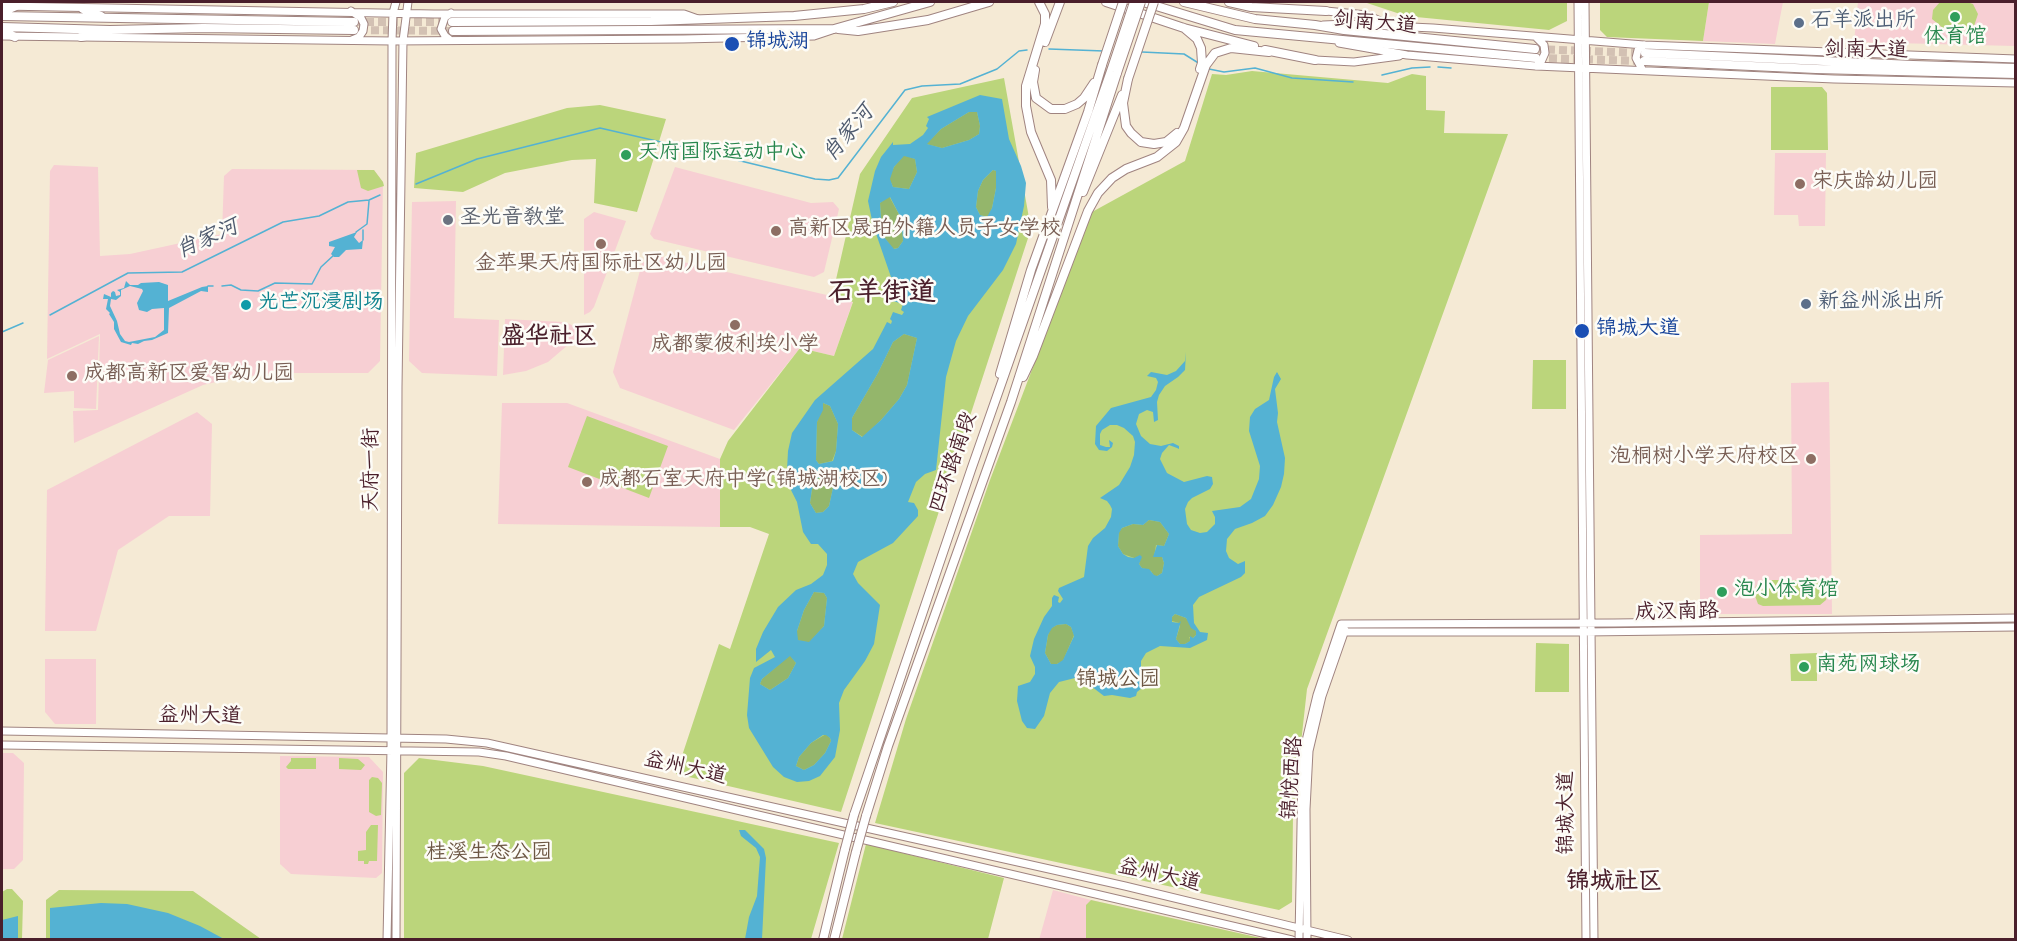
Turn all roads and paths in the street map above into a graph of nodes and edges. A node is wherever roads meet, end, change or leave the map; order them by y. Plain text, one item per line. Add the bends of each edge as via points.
1 (396, 2) edge
2 (408, 2) edge
3 (893, 2) edge
4 (930, 2) edge
5 (989, 2) edge
6 (1039, 2) edge
7 (1060, 2) edge
8 (1106, 2) edge
9 (1123, 2) edge
10 (1134, 2) edge
11 (1142, 2) edge
12 (1154, 2) edge
13 (1184, 2) edge
14 (1229, 2) edge
15 (1255, 2) edge
16 (1578, 2) edge
17 (1585, 2) edge
18 (2, 6) edge
19 (15, 6) junction
20 (83, 9) junction
21 (1273, 9) junction
22 (351, 11) junction
23 (1326, 11) joint
24 (2, 12) edge
25 (393, 13) junction
26 (406, 13) junction
27 (2, 16) edge
28 (105, 18) junction
29 (451, 18) junction
30 (1314, 25) junction
31 (1392, 26) junction
32 (1184, 28) junction
33 (2, 29) edge
34 (834, 29) junction
35 (110, 30) junction
36 (453, 31) tunnel mouth
37 (2, 36) edge
38 (15, 37) junction
39 (81, 37) junction
40 (1536, 37) junction
41 (1312, 38) junction
42 (450, 39) junction
43 (350, 40) junction
44 (392, 41) junction
45 (403, 41) junction
46 (1581, 41) junction
47 (1269, 52) junction
48 (1407, 55) junction
49 (1896, 55) junction
50 (1644, 57) junction
51 (1535, 58) junction
52 (2016, 59) edge
53 (1315, 60) joint
54 (1204, 64) junction
55 (1102, 65) junction
56 (1913, 65) junction
57 (1581, 68) junction
58 (2016, 68) edge
59 (1816, 69) junction
60 (1115, 71) junction
61 (2016, 74) edge
62 (1803, 78) junction
63 (1128, 79) junction
64 (2016, 83) edge
65 (1182, 128) junction
66 (1051, 216) junction
67 (1061, 245) junction
68 (1011, 402) junction
69 (971, 470) junction
70 (2016, 618) edge
71 (1587, 623) junction
72 (2016, 627) edge
73 (1343, 628) junction
74 (1587, 632) junction
75 (2, 731) edge
76 (393, 738) junction
77 (2, 746) edge
78 (394, 749) junction
79 (1299, 927) junction
80 (1307, 929) junction
81 (387, 939) edge
82 (396, 939) edge
83 (823, 939) edge
84 (834, 939) edge
85 (1292, 939) edge
86 (1299, 939) edge
87 (1307, 939) edge
88 (1348, 939) edge
89 (1586, 939) edge
90 (1593, 939) edge

1 - 25 main road, 天府一街
2 - 26 main road, 天府一街
3 - 29 highway via 826,14 651,21
4 - 34 highway
5 - 34 highway via 928,20 858,31
6 - 66 highway via 1046,14 1046,24 1028,79 1026,106 1031,132 1051,180
7 - 55 highway via 1034,72 1036,98 1051,109 1072,107 1084,98
8 - 32 highway
9 - 55 highway, bridge
10 - 60 highway, 四环路南段, bridge
11 - 41 highway, 剑南大道 via 1235,30
11 - 60 highway, 四环路南段, bridge
12 - 63 highway, bridge
13 - 30 highway, 剑南大道 via 1255,19
14 - 21 highway
15 - 21 highway
16 - 46 main road, 锦城大道
17 - 46 main road, 锦城大道
18 - 19 main road
19 - 20 main road
19 - 24 highway
20 - 22 main road
20 - 28 highway
21 - 23 highway
22 - 25 main road
22 - 43 main road via 361,18 363,31
23 - 31 main road via 1367,15
25 - 26 main road
25 - 44 main road, 天府一街
26 - 29 main road
26 - 45 main road, 天府一街
27 - 28 highway
28 - 35 highway via 354,26
29 - 42 main road via 445,17 441,29
30 - 31 main road
30 - 51 highway, 剑南大道
31 - 40 main road
32 - 47 highway
32 - 54 highway via 1197,39
33 - 35 highway
33 - 38 highway
34 - 36 highway
34 - 42 main road via 814,36
35 - 39 highway
37 - 38 main road
38 - 39 main road
39 - 43 main road
40 - 46 main road
40 - 51 main road via 1544,45 1545,53 1541,62
41 - 48 main road
41 - 51 highway, 剑南大道
42 - 45 main road
43 - 44 main road
44 - 45 main road
44 - 76 main road, 天府一街
45 - 76 main road, 天府一街
46 - 50 main road
46 - 57 main road, 锦城大道
47 - 53 highway
47 - 54 highway via 1227,48
48 - 51 main road
48 - 53 main road via 1354,62
49 - 50 main road
49 - 52 main road
49 - 56 main road
50 - 56 highway, 剑南大道
50 - 57 main road
50 - 59 highway, 剑南大道
50 - 62 main road
51 - 57 main road
54 - 65 highway
55 - 66 highway
56 - 58 highway, 剑南大道
57 - 71 main road, 锦城大道
59 - 61 highway, 剑南大道
59 - 62 main road
60 - 67 highway, 四环路南段
60 - 69 highway, 四环路南段
62 - 64 main road
63 - 65 highway via 1124,118 1136,138 1147,144 1161,144
63 - 67 highway
65 - 68 highway via 1168,149 1126,169 1098,193
66 - 69 highway
67 - 68 highway, 四环路南段
68 - 84 highway, 四环路南段, bridge via 888,746 855,852
69 - 83 highway, 四环路南段, bridge via 854,815
70 - 71 main road, 成汉南路
71 - 73 main road, 成汉南路
71 - 74 main road, 锦城大道
72 - 74 main road, 成汉南路
73 - 74 main road, 成汉南路
73 - 79 main road, 锦悦西路 via 1317,694 1304,749
73 - 80 main road, 锦悦西路 via 1310,751 1306,809
74 - 89 main road, 锦城大道
74 - 90 main road, 锦城大道
75 - 76 main road, 益州大道
76 - 78 main road, 天府一街
76 - 79 main road, 益州大道 via 473,741 508,747
77 - 78 main road, 益州大道
78 - 81 main road, 天府一街
78 - 82 main road, 天府一街
78 - 85 main road, 益州大道 via 506,756
79 - 80 main road, 益州大道
79 - 86 main road, 锦悦西路
80 - 87 main road, 锦悦西路
80 - 88 main road, 益州大道

